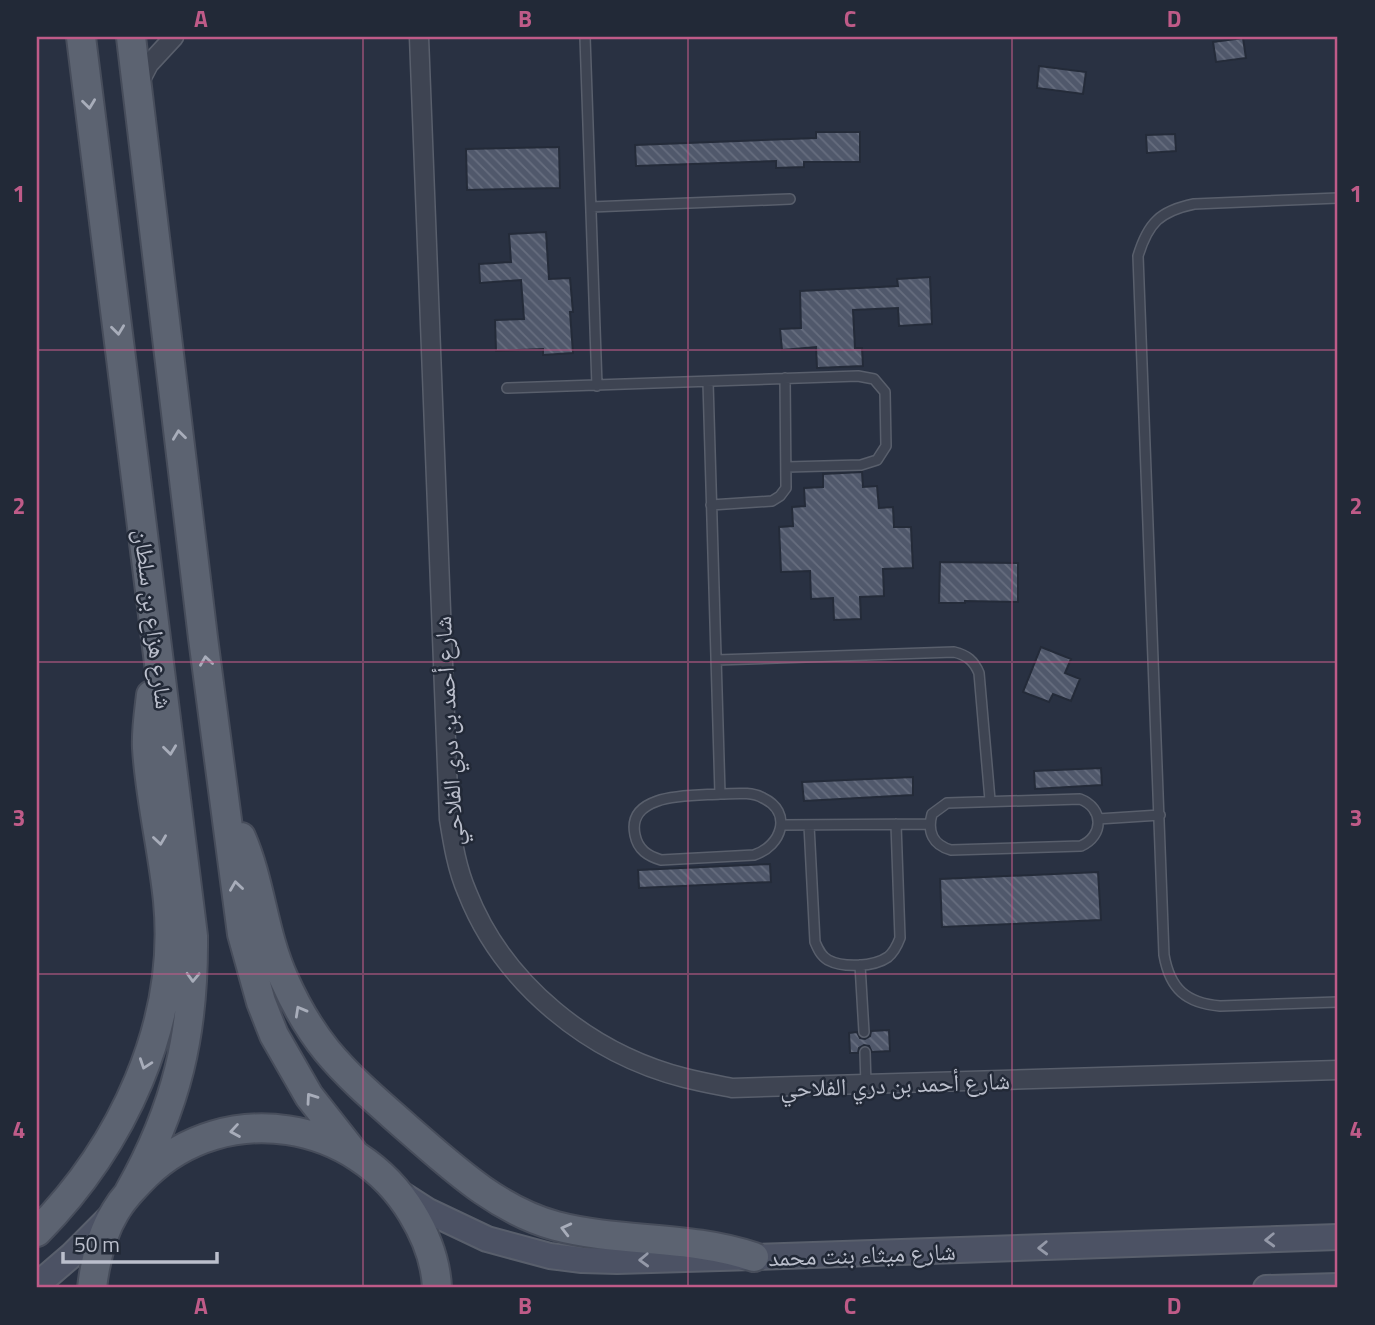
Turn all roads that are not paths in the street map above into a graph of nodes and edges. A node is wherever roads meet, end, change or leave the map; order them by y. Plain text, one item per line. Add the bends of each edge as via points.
1 (81, 37) edge
2 (131, 37) edge
3 (174, 37) edge
4 (419, 37) edge
5 (585, 37) edge
6 (137, 86) junction
7 (1338, 198) edge
8 (790, 199) dead end
9 (591, 207) junction
10 (785, 378) junction
11 (708, 382) junction
12 (597, 386) junction
13 (507, 388) dead end
14 (787, 467) junction
15 (711, 505) junction
16 (158, 651) junction
17 (716, 660) junction
18 (720, 794) junction
19 (990, 800) junction
20 (225, 803) junction
21 (1160, 815) junction
22 (1098, 819) junction
23 (896, 824) junction
24 (930, 824) junction
25 (780, 825) junction
26 (809, 825) junction
27 (860, 965) junction
28 (1338, 1002) edge
29 (864, 1032) dead end
30 (865, 1052) dead end
31 (1338, 1070) edge
32 (866, 1085) junction
33 (353, 1152) junction
34 (400, 1193) junction
35 (121, 1203) junction
36 (37, 1232) edge
37 (1338, 1237) edge
38 (754, 1258) junction
39 (37, 1285) edge
40 (1338, 1286) edge
41 (92, 1288) edge
42 (437, 1288) edge
43 (1266, 1288) edge

1 -> 16 main road, شارع هزاع بن سلطان
2 - 6 main road, شارع هزاع بن سلطان
3 - 6 street via 149,64
4 - 32 street, شارع أحمد بن دري الفلاحي via 449,820 466,891 482,925 525,984 592,1039 637,1062 732,1088
5 - 9 lane
20 -> 6 main road, شارع هزاع بن سلطان
7 - 21 lane via 1174,208 1156,219 1138,256
8 - 9 lane
9 - 12 lane
10 - 11 lane
10 - 14 lane
10 - 14 lane via 866,376 880,384 887,400 886,446 877,460 861,465
11 - 12 lane
11 - 15 lane
12 - 13 lane
14 - 15 lane via 786,488 772,501
15 - 17 lane
16 -> 35 main road, شارع هزاع بن سلطان via 193,936 191,1013 175,1087 153,1147
16 -> 36 main road via 147,748 168,903 161,1005 143,1071 113,1132 76,1189
17 - 18 lane
17 - 19 lane via 962,654 979,673
18 - 25 lane via 765,798 779,814
18 - 25 lane via 647,804 635,821 637,842 651,857 661,860 754,855 773,845
19 - 22 lane via 1080,799 1094,807
19 - 24 lane via 947,803 932,814
33 -> 20 main road, شارع هزاع بن سلطان via 290,1066 261,1002 242,934
38 -> 20 main road via 716,1247 585,1233 552,1225 521,1213 463,1176 354,1081 302,1015 283,978 255,874
21 - 22 lane
21 - 28 lane via 1164,955 1175,986 1188,998 1220,1006
22 - 24 lane via 1094,837 1081,846 951,850 935,841
23 - 24 lane
23 - 26 lane
23 - 27 lane via 900,938 887,958
25 - 26 lane
26 - 27 lane via 814,942 828,960
27 - 29 lane
30 - 32 lane
31 - 32 street, شارع أحمد بن دري الفلاحي
33 - 34 main road
33 -> 35 main road via 315,1135 275,1128 234,1130 194,1142 159,1163
38 -> 34 main road, شارع ميثاء بنت محمد via 617,1261 550,1255 487,1238
34 - 42 main road via 424,1231
35 - 39 main road
35 - 41 main road, شارع هزاع بن سلطان via 95,1259
37 -> 38 main road, شارع ميثاء بنت محمد
40 - 43 main road

